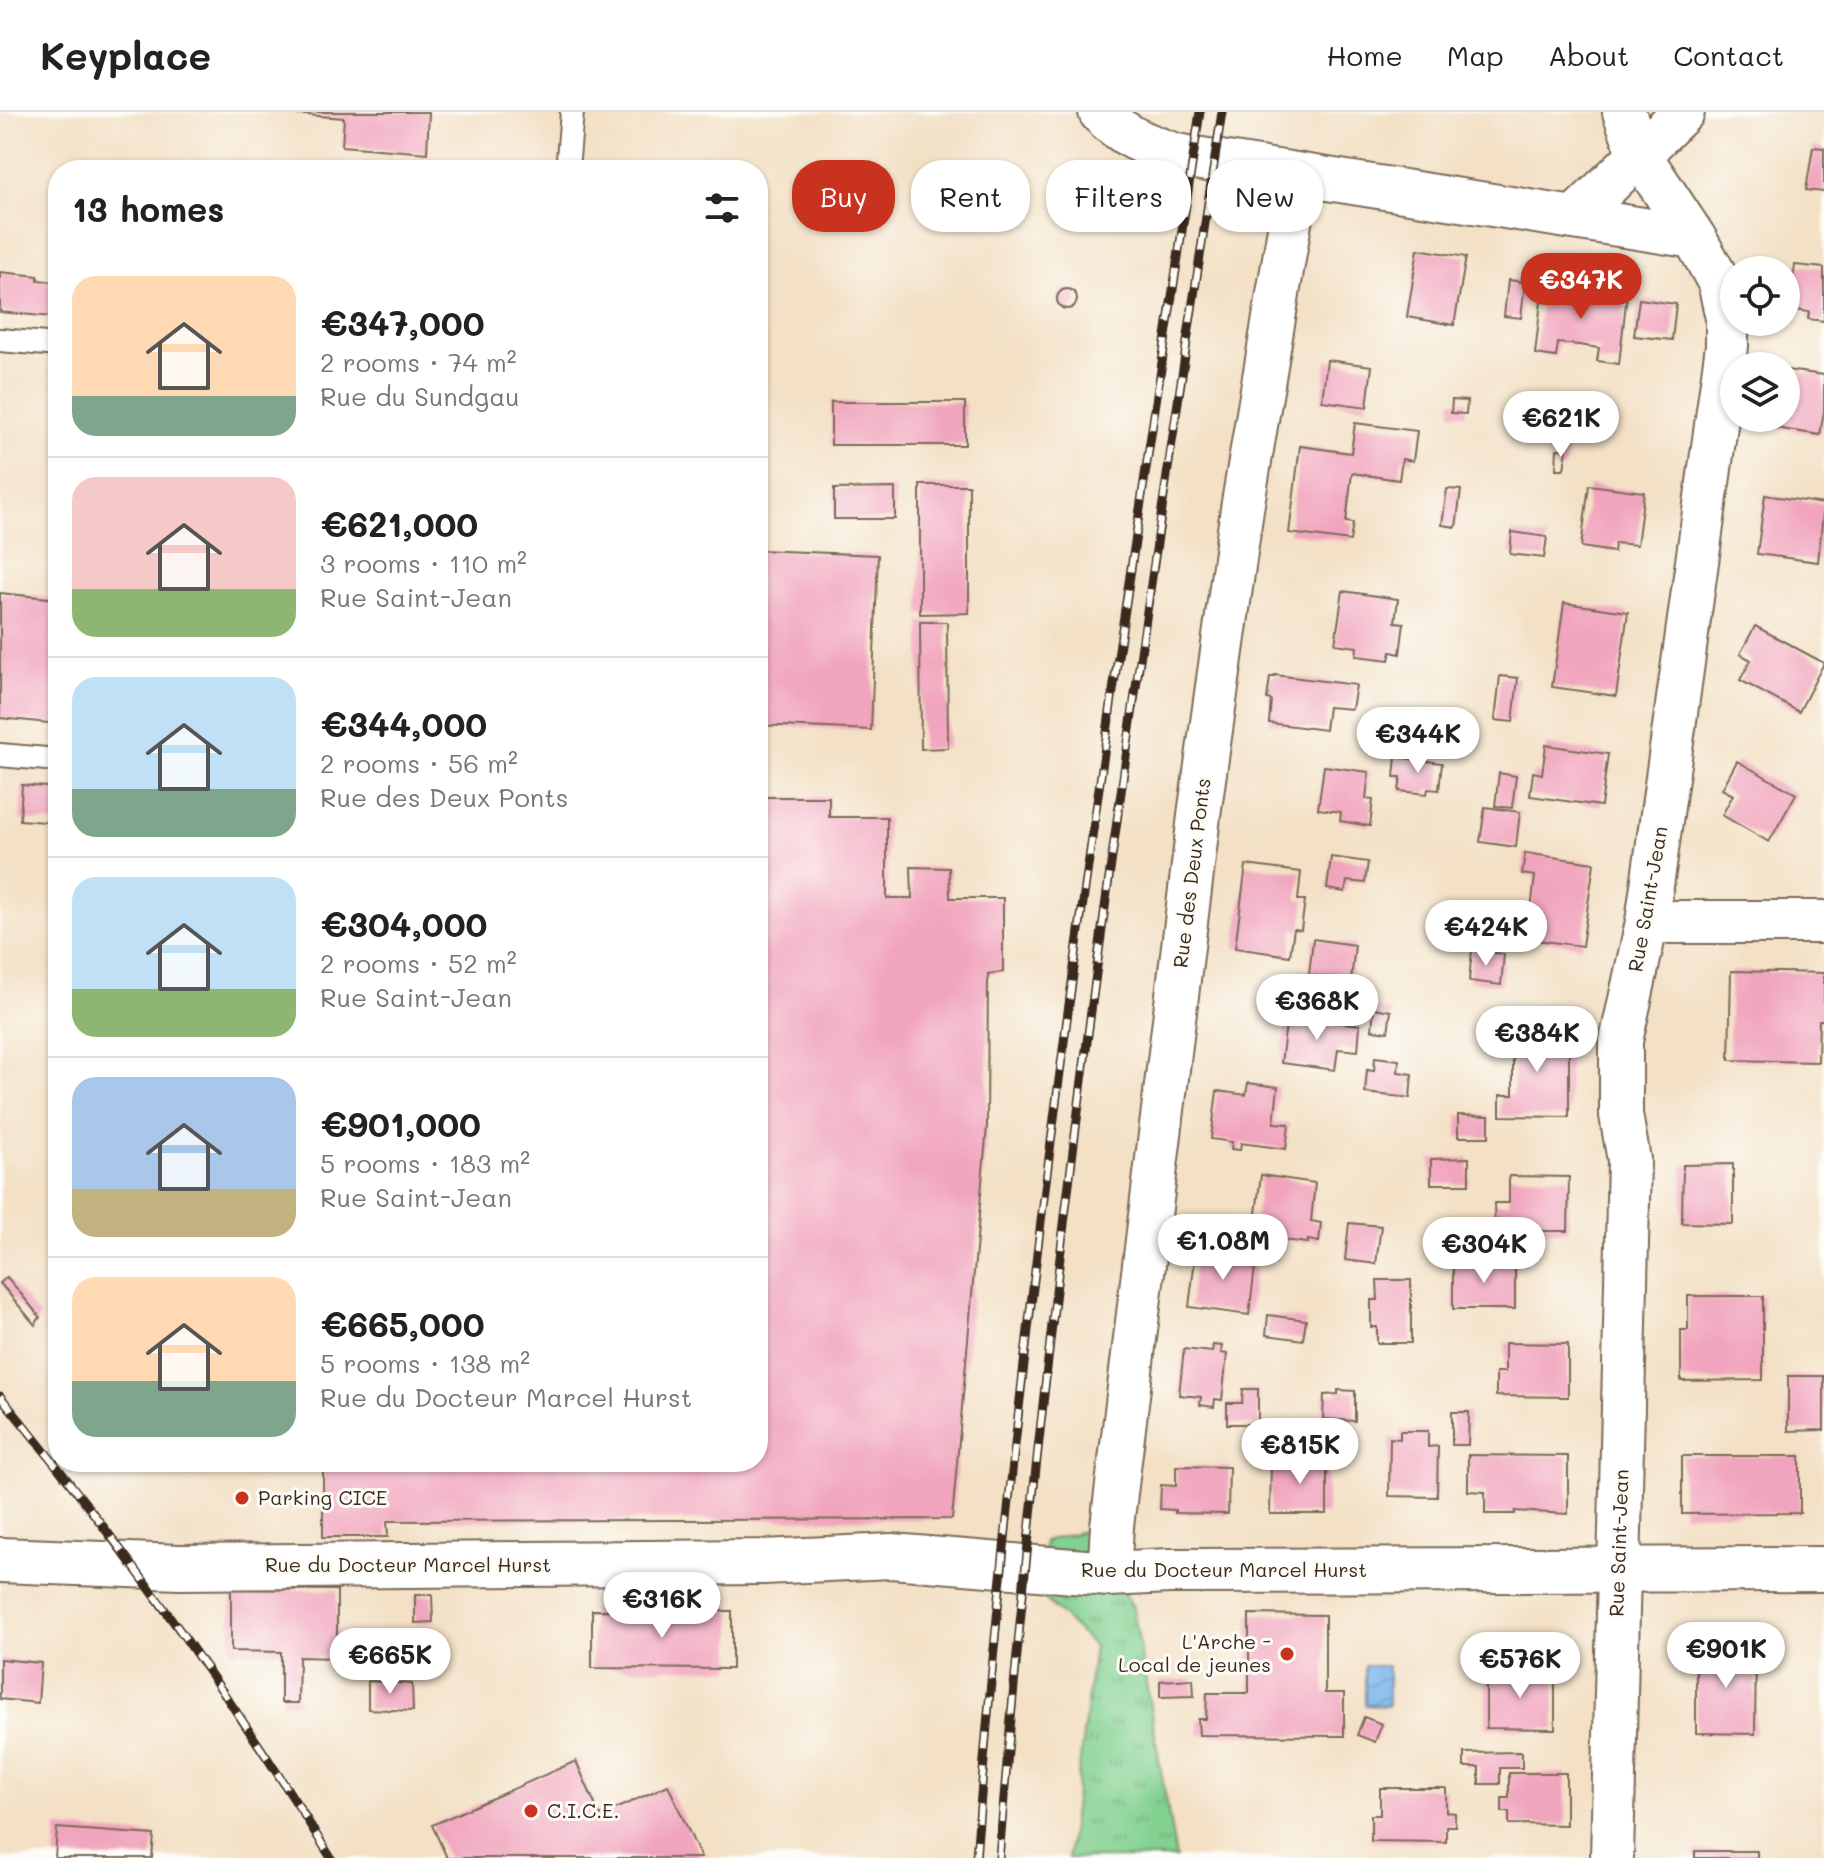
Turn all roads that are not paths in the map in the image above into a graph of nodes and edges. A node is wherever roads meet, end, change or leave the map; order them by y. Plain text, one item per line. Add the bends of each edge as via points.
1 (572, 112) edge
2 (1100, 112) edge
3 (1624, 112) edge
4 (1683, 112) edge
5 (1639, 154) junction
6 (568, 160) edge
7 (1207, 160) edge
8 (1323, 179) edge
9 (1574, 218) junction
10 (1288, 232) edge
11 (1694, 237) junction
12 (0, 340) edge
13 (48, 344) edge
14 (0, 755) edge
15 (48, 759) edge
16 (1647, 922) junction
17 (1824, 922) edge
18 (0, 1560) edge
19 (1618, 1569) junction
20 (1824, 1569) edge
21 (1109, 1574) junction
22 (1612, 1858) edge

1 - 6 lane
2 - 7 street via 1146,145
3 - 5 street, Rue Saint-Jean
4 - 5 street
5 - 9 street
5 - 11 street, Rue Saint-Jean
8 - 9 street
9 - 11 street
10 - 21 street, Rue des Deux Ponts via 1200,808
11 - 16 street, Rue Saint-Jean via 1719,282 1727,346
12 - 13 lane
14 - 15 lane
16 - 17 street
16 - 19 street, Rue Saint-Jean via 1621,1041 1621,1115 1629,1160
18 - 21 street, Rue du Docteur Marcel Hurst via 180,1567 763,1562 892,1556
19 - 20 street, Rue du Docteur Marcel Hurst
19 - 21 street, Rue du Docteur Marcel Hurst
19 - 22 street, Rue Saint-Jean

